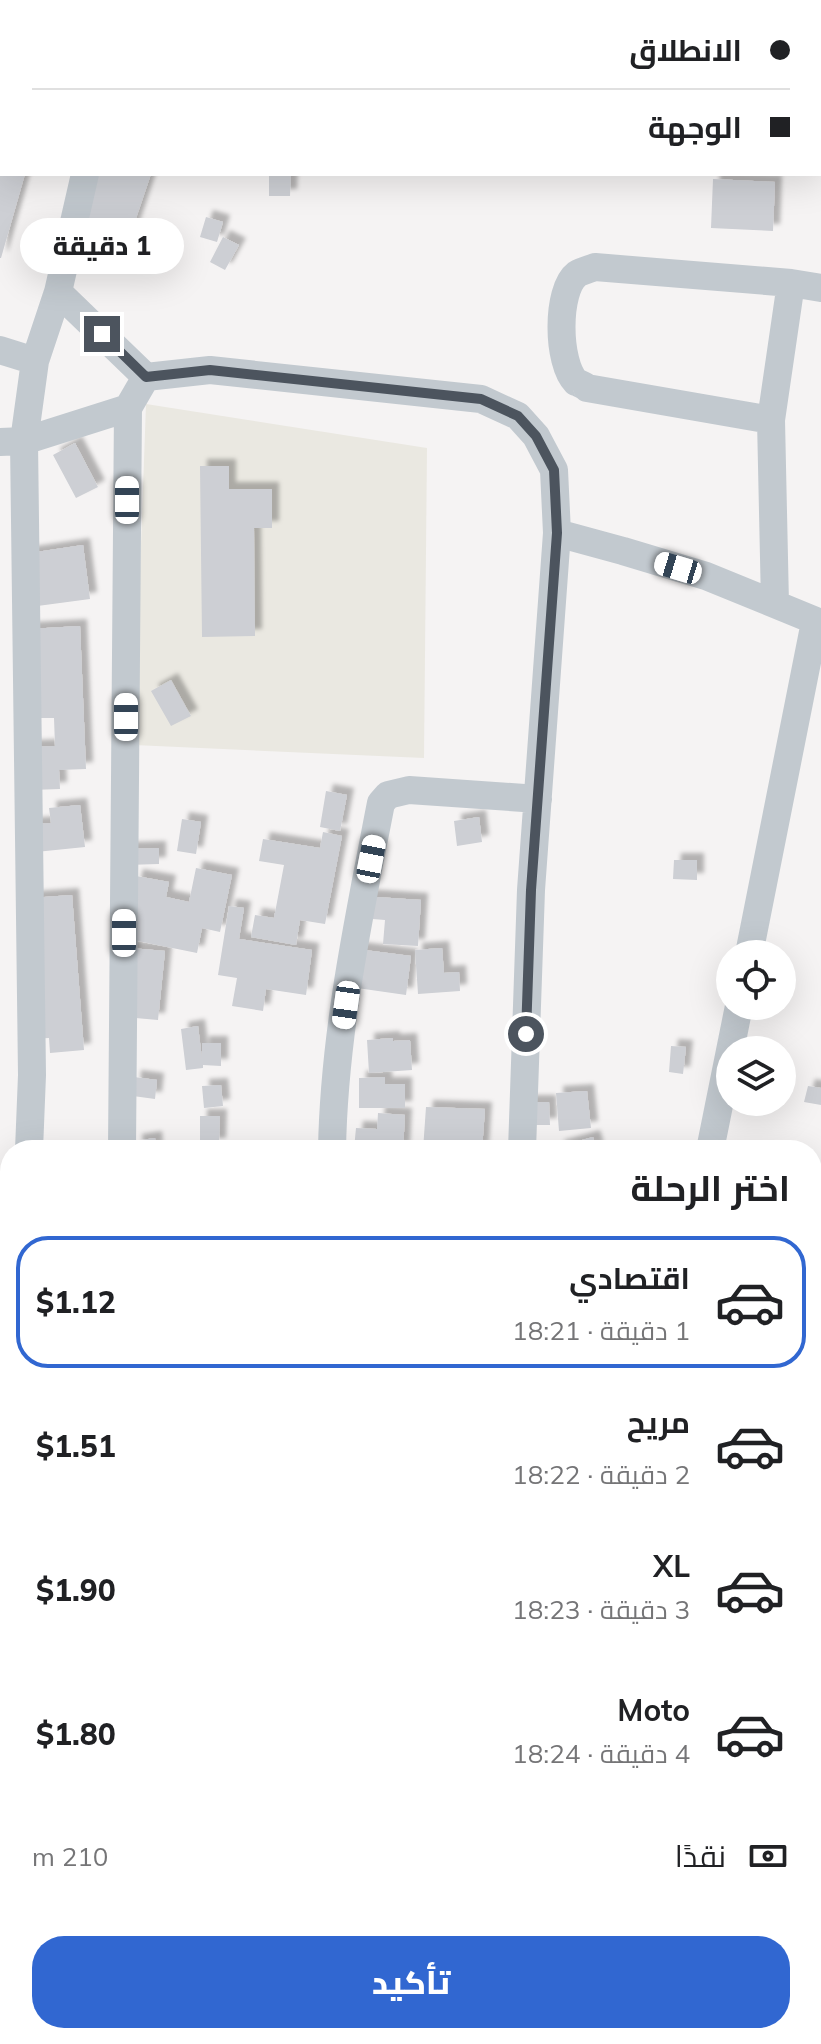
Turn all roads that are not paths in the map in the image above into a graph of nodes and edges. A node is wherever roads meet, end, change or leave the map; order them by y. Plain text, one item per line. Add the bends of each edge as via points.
1 (85, 176) edge
2 (791, 283) junction
3 (821, 288) edge
4 (58, 292) junction
5 (0, 350) edge
6 (35, 361) junction
7 (146, 377) junction
8 (128, 408) junction
9 (771, 420) junction
10 (12, 442) edge
11 (557, 533) junction
12 (775, 604) junction
13 (818, 622) edge
14 (538, 799) junction
15 (752, 940) edge
16 (736, 1020) edge
17 (29, 1140) edge
18 (122, 1140) edge
19 (333, 1140) edge
20 (522, 1140) edge
21 (712, 1140) edge

1 - 4 street
2 - 3 street
2 - 9 street
2 - 9 street via 595,267 578,274 566,288 561,337 576,382
4 - 6 street
4 - 7 street
5 - 6 street
6 - 10 street
7 - 8 street
7 - 11 street via 210,370 481,399 518,416 536,436 554,470
8 - 10 street
8 - 18 street
9 - 12 street
10 - 17 street via 32,1075
11 - 12 street via 706,576
11 - 14 street
12 - 13 street
13 - 15 street
14 - 19 street via 409,790 388,795 381,803 354,943
14 - 20 street
16 - 21 street

